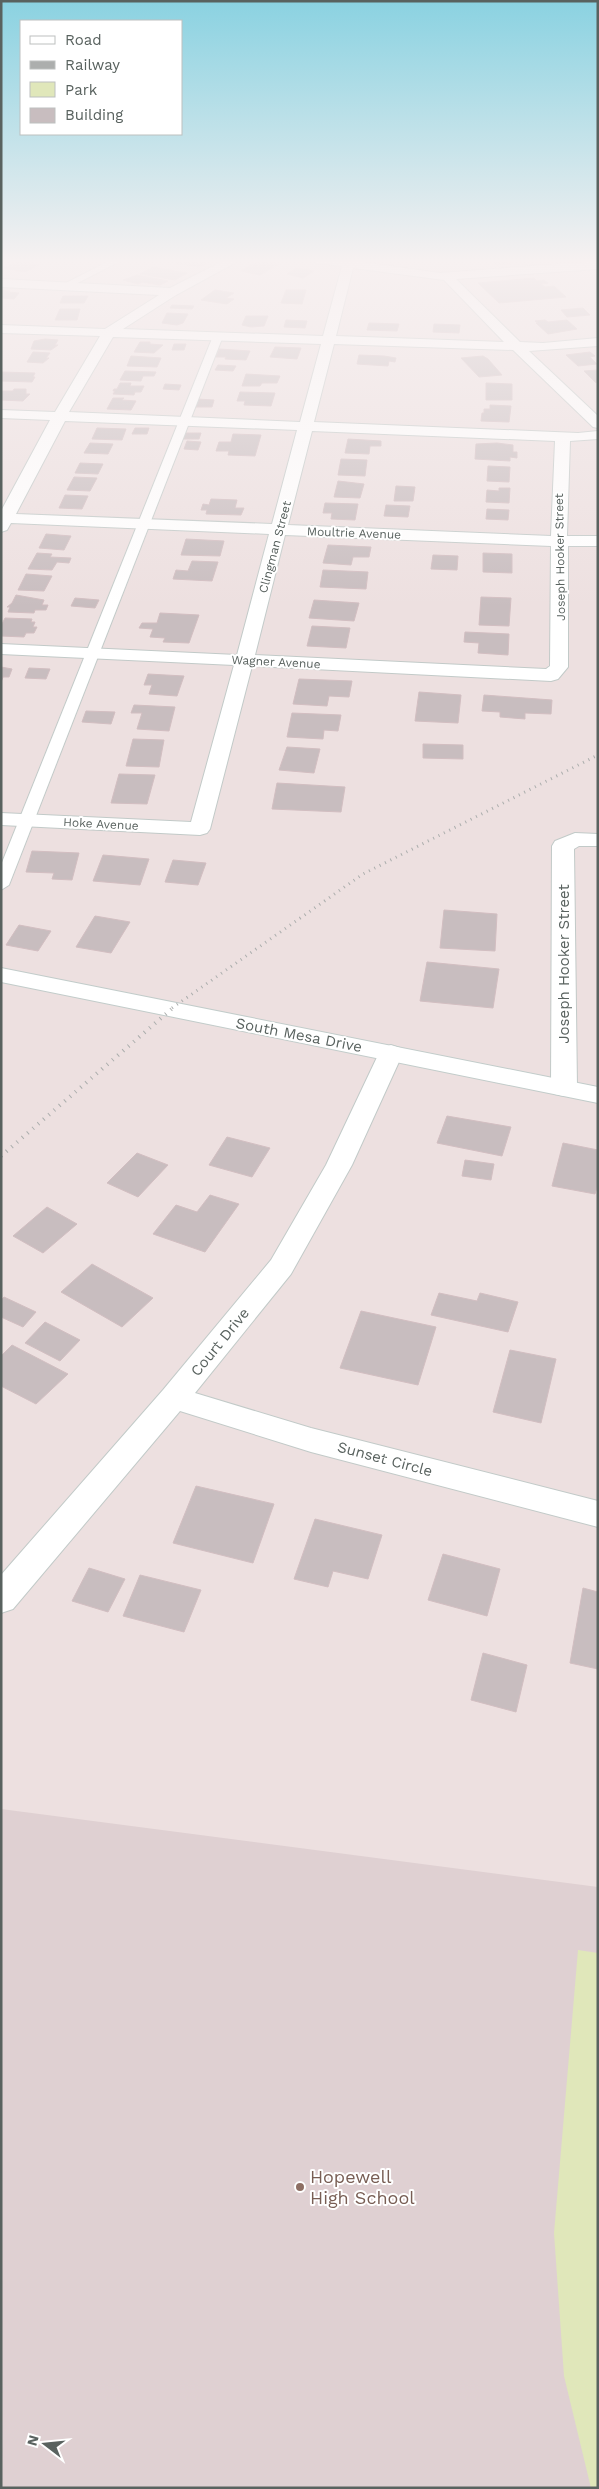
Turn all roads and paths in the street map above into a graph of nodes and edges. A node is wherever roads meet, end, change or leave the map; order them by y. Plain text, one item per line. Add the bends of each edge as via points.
1 (84, 375) edge
2 (203, 375) edge
3 (320, 375) edge
4 (548, 375) edge
5 (1, 414) edge
6 (60, 416) junction
7 (185, 421) junction
8 (598, 424) edge
9 (306, 426) junction
10 (563, 435) junction
11 (598, 435) edge
12 (3, 521) edge
13 (144, 524) junction
14 (279, 530) junction
15 (558, 541) junction
16 (598, 541) edge
17 (1, 649) edge
18 (93, 653) junction
19 (245, 660) junction
20 (551, 675) joint
21 (1, 819) edge
22 (27, 820) junction
23 (200, 830) joint
24 (598, 840) edge
25 (1, 885) edge
26 (1, 975) edge
27 (391, 1054) junction
28 (564, 1088) junction
29 (598, 1095) edge
30 (174, 1398) junction
31 (598, 1514) edge
32 (1, 1599) edge

1 - 6 street
2 - 7 lane
3 - 9 street, Clingman Street
4 - 8 street
5 - 6 street
6 - 7 street
6 - 12 street
7 - 9 street
7 - 13 lane
9 - 10 street
9 - 14 street, Clingman Street
10 - 11 street
10 - 15 street, Joseph Hooker Street
12 - 13 street, Moultrie Avenue
13 - 14 street, Moultrie Avenue
13 - 18 lane
14 - 15 street, Moultrie Avenue
14 - 19 street, Clingman Street
15 - 16 street, Moultrie Avenue
15 - 20 street, Joseph Hooker Street via 560,661
17 - 18 street, Wagner Avenue
18 - 19 street, Wagner Avenue
18 - 22 lane
19 - 20 street, Wagner Avenue
19 - 23 street, Clingman Street
21 - 22 street, Hoke Avenue
22 - 23 street, Hoke Avenue
22 - 25 lane
24 - 28 street, Joseph Hooker Street via 575,839 563,846
26 - 27 street, South Mesa Drive
27 - 28 street, South Mesa Drive
27 - 30 street, Court Drive via 339,1165 281,1266
28 - 29 street, South Mesa Drive
30 - 31 street, Sunset Circle via 312,1440
30 - 32 street, Court Drive

